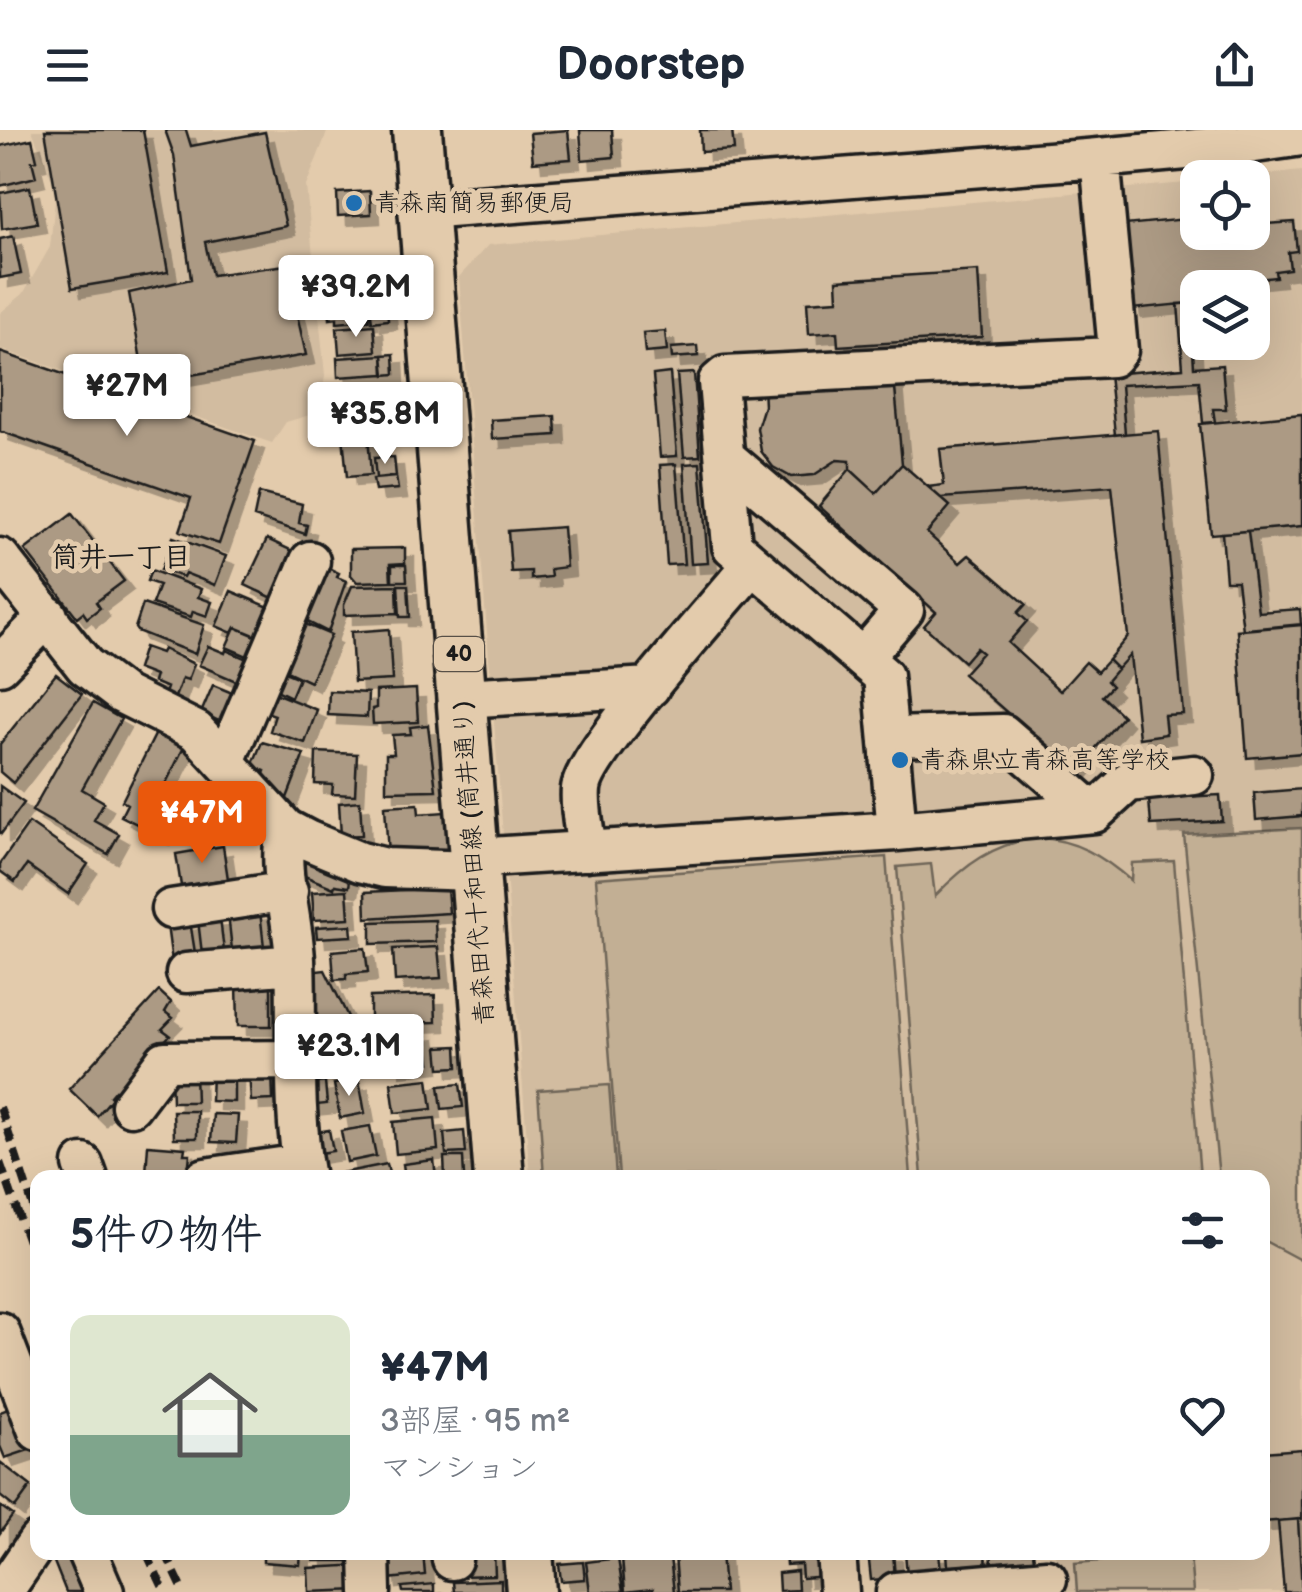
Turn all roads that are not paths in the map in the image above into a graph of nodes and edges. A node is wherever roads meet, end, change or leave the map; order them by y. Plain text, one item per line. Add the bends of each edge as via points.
1 (417, 130) edge
2 (1302, 136) edge
3 (1093, 149) edge
4 (424, 210) junction
5 (725, 457) junction
6 (0, 558) edge
7 (310, 562) dead end
8 (754, 564) junction
9 (48, 616) junction
10 (863, 658) junction
11 (0, 665) edge
12 (650, 687) junction
13 (462, 698) junction
14 (889, 738) junction
15 (226, 759) junction
16 (1194, 775) dead end
17 (1094, 812) junction
18 (286, 829) junction
19 (897, 832) junction
20 (587, 851) junction
21 (474, 864) junction
22 (288, 891) junction
23 (171, 910) dead end
24 (295, 964) junction
25 (186, 973) dead end
26 (296, 1060) junction
27 (131, 1106) dead end
28 (304, 1170) edge
29 (498, 1170) edge
30 (0, 1332) edge
31 (30, 1409) edge
32 (30, 1553) edge
33 (90, 1560) edge
34 (370, 1560) edge
35 (529, 1560) edge
36 (837, 1560) edge
37 (1046, 1575) edge
38 (3, 1592) edge
39 (104, 1592) edge
40 (371, 1592) edge
41 (531, 1592) edge
42 (839, 1592) edge
43 (896, 1592) edge

1 - 4 main road, 青森田代十和田線 (筒井通り) / 40
2 - 3 street via 1241,145
3 - 4 street
3 - 5 street via 1118,350 1112,357 725,376 718,382
4 - 13 main road, 青森田代十和田線 (筒井通り) / 40
5 - 8 street via 732,546
5 - 10 street via 904,610
6 - 9 street
7 - 15 street
8 - 10 street
8 - 12 street
9 - 11 street
9 - 15 street via 102,682 196,730
10 - 14 street via 884,676
12 - 13 street
12 - 20 street via 586,771 580,789
13 - 21 main road, 青森田代十和田線 (筒井通り) / 40
14 - 17 street via 1003,734
14 - 19 street
15 - 18 street
16 - 17 street via 1128,782
17 - 19 street
18 - 21 street via 384,868
18 - 22 street
19 - 20 street
20 - 21 street
21 - 29 main road, 青森田代十和田線 (筒井通り) / 40
22 - 23 street
22 - 24 street
24 - 25 street
24 - 26 street
26 - 27 street via 165,1060
26 - 28 street
30 - 31 street
32 - 38 street
33 - 39 street
34 - 40 street
35 - 41 main road
36 - 42 street
37 - 43 street

